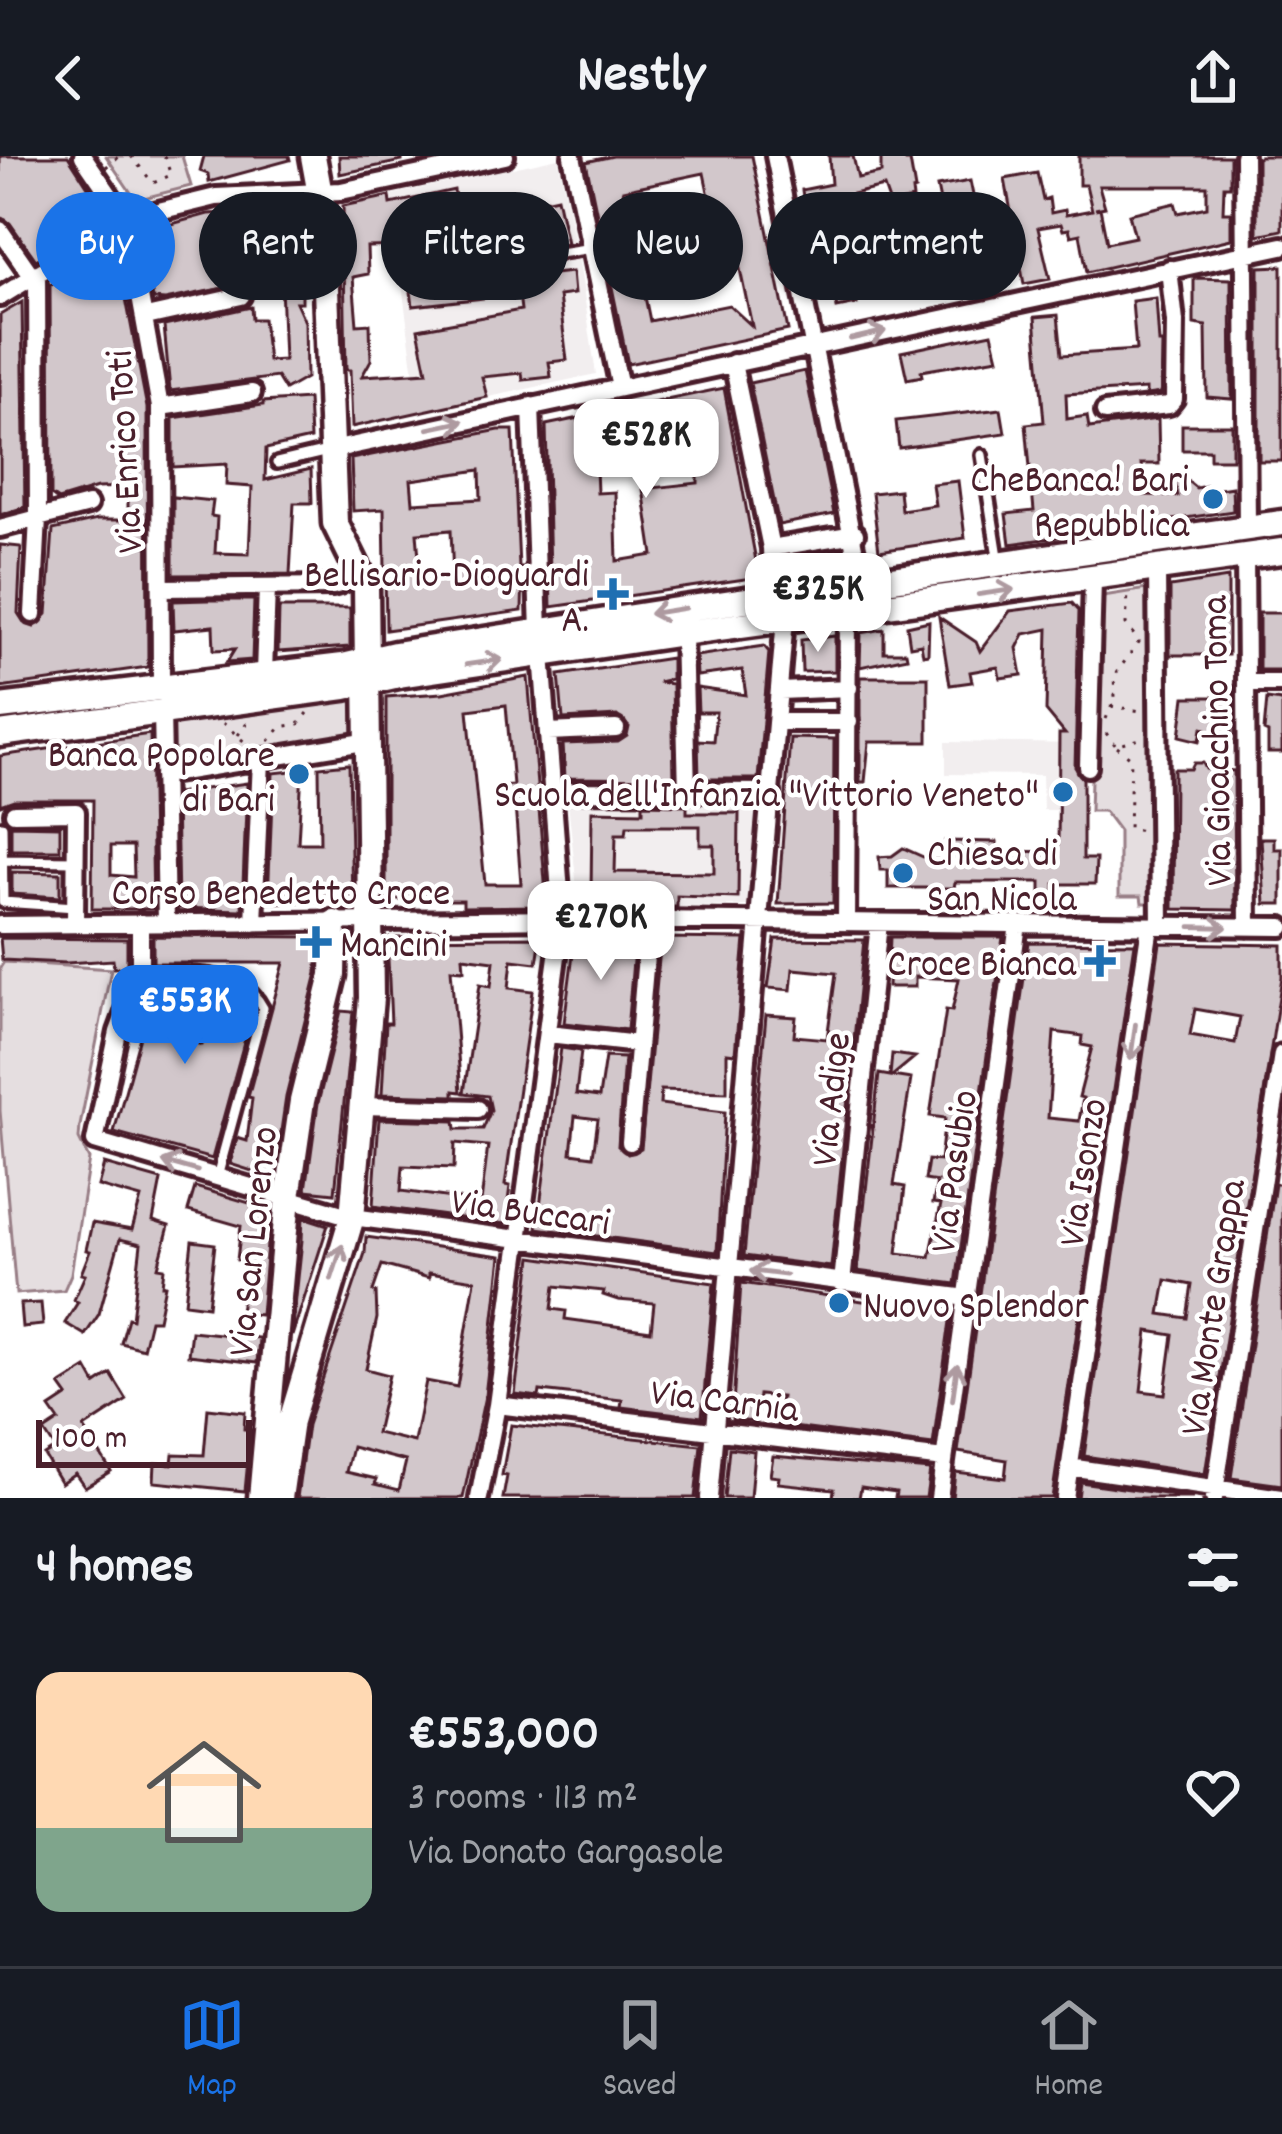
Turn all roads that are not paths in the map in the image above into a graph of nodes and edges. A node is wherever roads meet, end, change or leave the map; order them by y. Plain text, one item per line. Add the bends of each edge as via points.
1 (83, 156) edge
2 (314, 156) edge
3 (505, 156) edge
4 (572, 156) edge
5 (775, 156) edge
6 (1244, 156) edge
7 (108, 192) edge
8 (320, 192) joint
9 (0, 230) edge
10 (1282, 246) edge
11 (592, 248) junction
12 (569, 252) edge
13 (1243, 252) junction
14 (1169, 269) junction
15 (34, 275) junction
16 (0, 297) edge
17 (143, 300) edge
18 (223, 300) edge
19 (325, 300) edge
20 (146, 317) junction
21 (816, 346) junction
22 (733, 363) junction
23 (620, 388) junction
24 (253, 393) dead end
25 (160, 406) junction
26 (531, 406) junction
27 (1106, 412) dead end
28 (332, 450) junction
29 (982, 455) dead end
30 (277, 463) dead end
31 (88, 505) dead end
32 (38, 518) junction
33 (1282, 523) edge
34 (1247, 527) junction
35 (0, 529) edge
36 (854, 534) junction
37 (771, 548) junction
38 (1282, 550) edge
39 (1245, 555) junction
40 (858, 556) junction
41 (352, 560) junction
42 (999, 563) junction
43 (772, 568) junction
44 (1157, 569) junction
45 (1093, 579) junction
46 (861, 582) junction
47 (267, 587) junction
48 (162, 588) junction
49 (773, 596) junction
50 (848, 610) junction
51 (33, 614) dead end
52 (785, 619) junction
53 (683, 633) junction
54 (541, 643) junction
55 (369, 671) junction
56 (264, 673) junction
57 (1246, 683) junction
58 (1282, 683) edge
59 (849, 688) junction
60 (780, 692) junction
61 (162, 697) junction
62 (38, 701) junction
63 (0, 706) edge
64 (778, 722) junction
65 (849, 722) junction
66 (42, 729) junction
67 (616, 729) dead end
68 (548, 732) junction
69 (0, 734) edge
70 (370, 741) junction
71 (255, 753) junction
72 (1088, 767) dead end
73 (164, 775) junction
74 (552, 791) junction
75 (686, 792) junction
76 (771, 792) junction
77 (8, 819) edge
78 (2, 860) edge
79 (76, 861) junction
80 (75, 916) junction
81 (562, 919) junction
82 (650, 921) junction
83 (760, 921) junction
84 (140, 922) junction
85 (166, 922) junction
86 (847, 922) junction
87 (879, 922) junction
88 (254, 923) junction
89 (334, 923) junction
90 (370, 923) junction
91 (1018, 924) junction
92 (0, 925) edge
93 (1155, 926) junction
94 (1248, 927) junction
95 (1282, 927) edge
96 (140, 972) junction
97 (329, 996) junction
98 (370, 998) junction
99 (548, 1034) junction
100 (638, 1044) junction
101 (1282, 1054) edge
102 (362, 1106) junction
103 (478, 1108) dead end
104 (310, 1109) dead end
105 (630, 1142) dead end
106 (1274, 1164) edge
107 (217, 1177) junction
108 (294, 1200) junction
109 (352, 1217) junction
110 (519, 1241) junction
111 (729, 1268) junction
112 (842, 1282) junction
113 (968, 1298) junction
114 (313, 1338) junction
115 (275, 1343) junction
116 (497, 1405) junction
117 (280, 1418) junction
118 (715, 1429) junction
119 (944, 1459) junction
120 (1069, 1467) junction
121 (1214, 1493) edge
122 (261, 1498) edge
123 (280, 1498) edge
124 (479, 1498) edge
125 (709, 1498) edge
126 (939, 1498) edge
127 (1065, 1498) edge
128 (1281, 1498) edge

1 - 7 street
2 - 8 main road
3 - 8 street
4 - 11 street
5 - 21 street
6 - 13 street
9 - 15 street
10 - 13 street
11 - 12 lane
11 - 23 street
13 - 14 street
13 - 34 street
21 -> 14 street
14 - 27 street via 1174,399
15 - 16 street
15 - 32 street
17 - 20 street, Via Enrico Toti
18 - 20 street
19 - 28 main road
20 - 25 street, Via Enrico Toti
21 - 22 street
21 - 36 street
22 - 23 street
22 - 37 street
23 - 26 street
24 - 25 street
25 - 48 street, Via Enrico Toti
28 -> 26 street
26 - 54 street
28 - 30 lane
28 - 41 main road via 335,523
29 - 42 lane
31 - 32 street
32 - 35 street
32 - 51 street
33 - 34 main road
34 - 42 main road
36 - 37 street
36 - 40 street
37 - 43 street
38 - 39 main road
39 - 44 main road
39 - 57 street, Via Gioacchino Toma
40 - 43 street
40 - 46 street
41 - 47 street via 342,584
41 - 55 main road via 365,586
42 - 46 main road
43 - 49 street
44 - 45 main road
44 - 93 street, Via Isonzo
50 -> 45 main road
45 - 72 street
46 - 49 main road
47 - 48 street
47 - 56 street
48 - 61 street, Via Enrico Toti
49 -> 54 main road
50 - 52 main road
50 - 59 street
52 - 53 main road
52 - 60 street
53 - 54 main road
53 - 75 street
54 - 55 main road
54 - 68 street
55 - 56 main road
55 - 61 main road
55 - 70 main road
56 - 61 main road
57 - 58 street
57 - 94 street, Via Gioacchino Toma
59 - 60 street
59 - 65 street
60 - 64 street
61 - 62 main road
61 - 66 main road
61 - 73 street, Via Enrico Toti
62 - 63 main road
62 - 66 main road
64 - 65 street
64 - 76 street
65 - 86 street
66 - 69 main road
67 - 68 street
68 - 74 street
70 - 71 street
70 - 90 main road
71 - 73 street
71 - 88 street
73 - 85 street, Via Enrico Toti
74 - 75 street
74 - 81 street
75 - 76 street
76 - 83 street
77 - 78 lane
77 - 79 street via 76,812
78 - 79 lane
78 - 80 lane via 3,902
79 - 80 street
80 - 84 street, Corso Benedetto Croce
80 - 92 street, Corso Benedetto Croce
81 - 82 street, Corso Benedetto Croce
81 - 90 street, Corso Benedetto Croce
81 - 99 street
82 - 83 street, Corso Benedetto Croce
82 - 100 street
83 - 86 street, Corso Benedetto Croce
83 - 111 street
84 - 85 street, Corso Benedetto Croce
84 - 96 street
85 - 88 street, Corso Benedetto Croce
86 - 87 street, Corso Benedetto Croce
87 - 91 street, Corso Benedetto Croce
87 - 112 street, Via Adige
88 - 89 street, Corso Benedetto Croce
89 - 90 street, Corso Benedetto Croce
89 - 97 main road, Via San Lorenzo
90 - 98 main road
91 - 93 street, Corso Benedetto Croce
91 - 113 street, Via Pasubio
93 -> 94 street, Corso Benedetto Croce
93 -> 120 street, Via Isonzo
94 - 95 street, Corso Benedetto Croce
107 -> 96 street, Via Buccari via 95,1141
96 - 107 lane via 232,978 262,1008
97 - 98 main road
97 - 108 main road, Via San Lorenzo via 302,1101
98 - 102 main road
99 - 100 street
99 - 110 street
100 - 105 street
101 - 106 street, Via Monte Grappa
102 - 103 street
102 - 109 main road
104 - 108 lane
106 - 121 street, Via Monte Grappa
107 - 108 street, Via Buccari
108 - 109 street, Via Buccari
108 - 115 main road, Via San Lorenzo
109 - 110 street, Via Buccari
114 -> 109 main road
110 - 111 street, Via Buccari
110 - 116 street
112 -> 111 street, Via Buccari
111 - 118 street
112 - 113 street, Via Buccari
119 -> 113 street, Via Pasubio
114 - 115 main road via 292,1350
114 - 117 main road
115 - 117 main road, Via San Lorenzo
116 - 118 street, Via Carnia
116 - 124 street
117 - 122 main road, Via San Lorenzo
117 - 123 main road
118 - 119 street, Via Carnia
118 - 125 street
119 - 126 street, Via Pasubio
120 - 121 street
120 - 127 street, Via Isonzo
121 - 128 street

